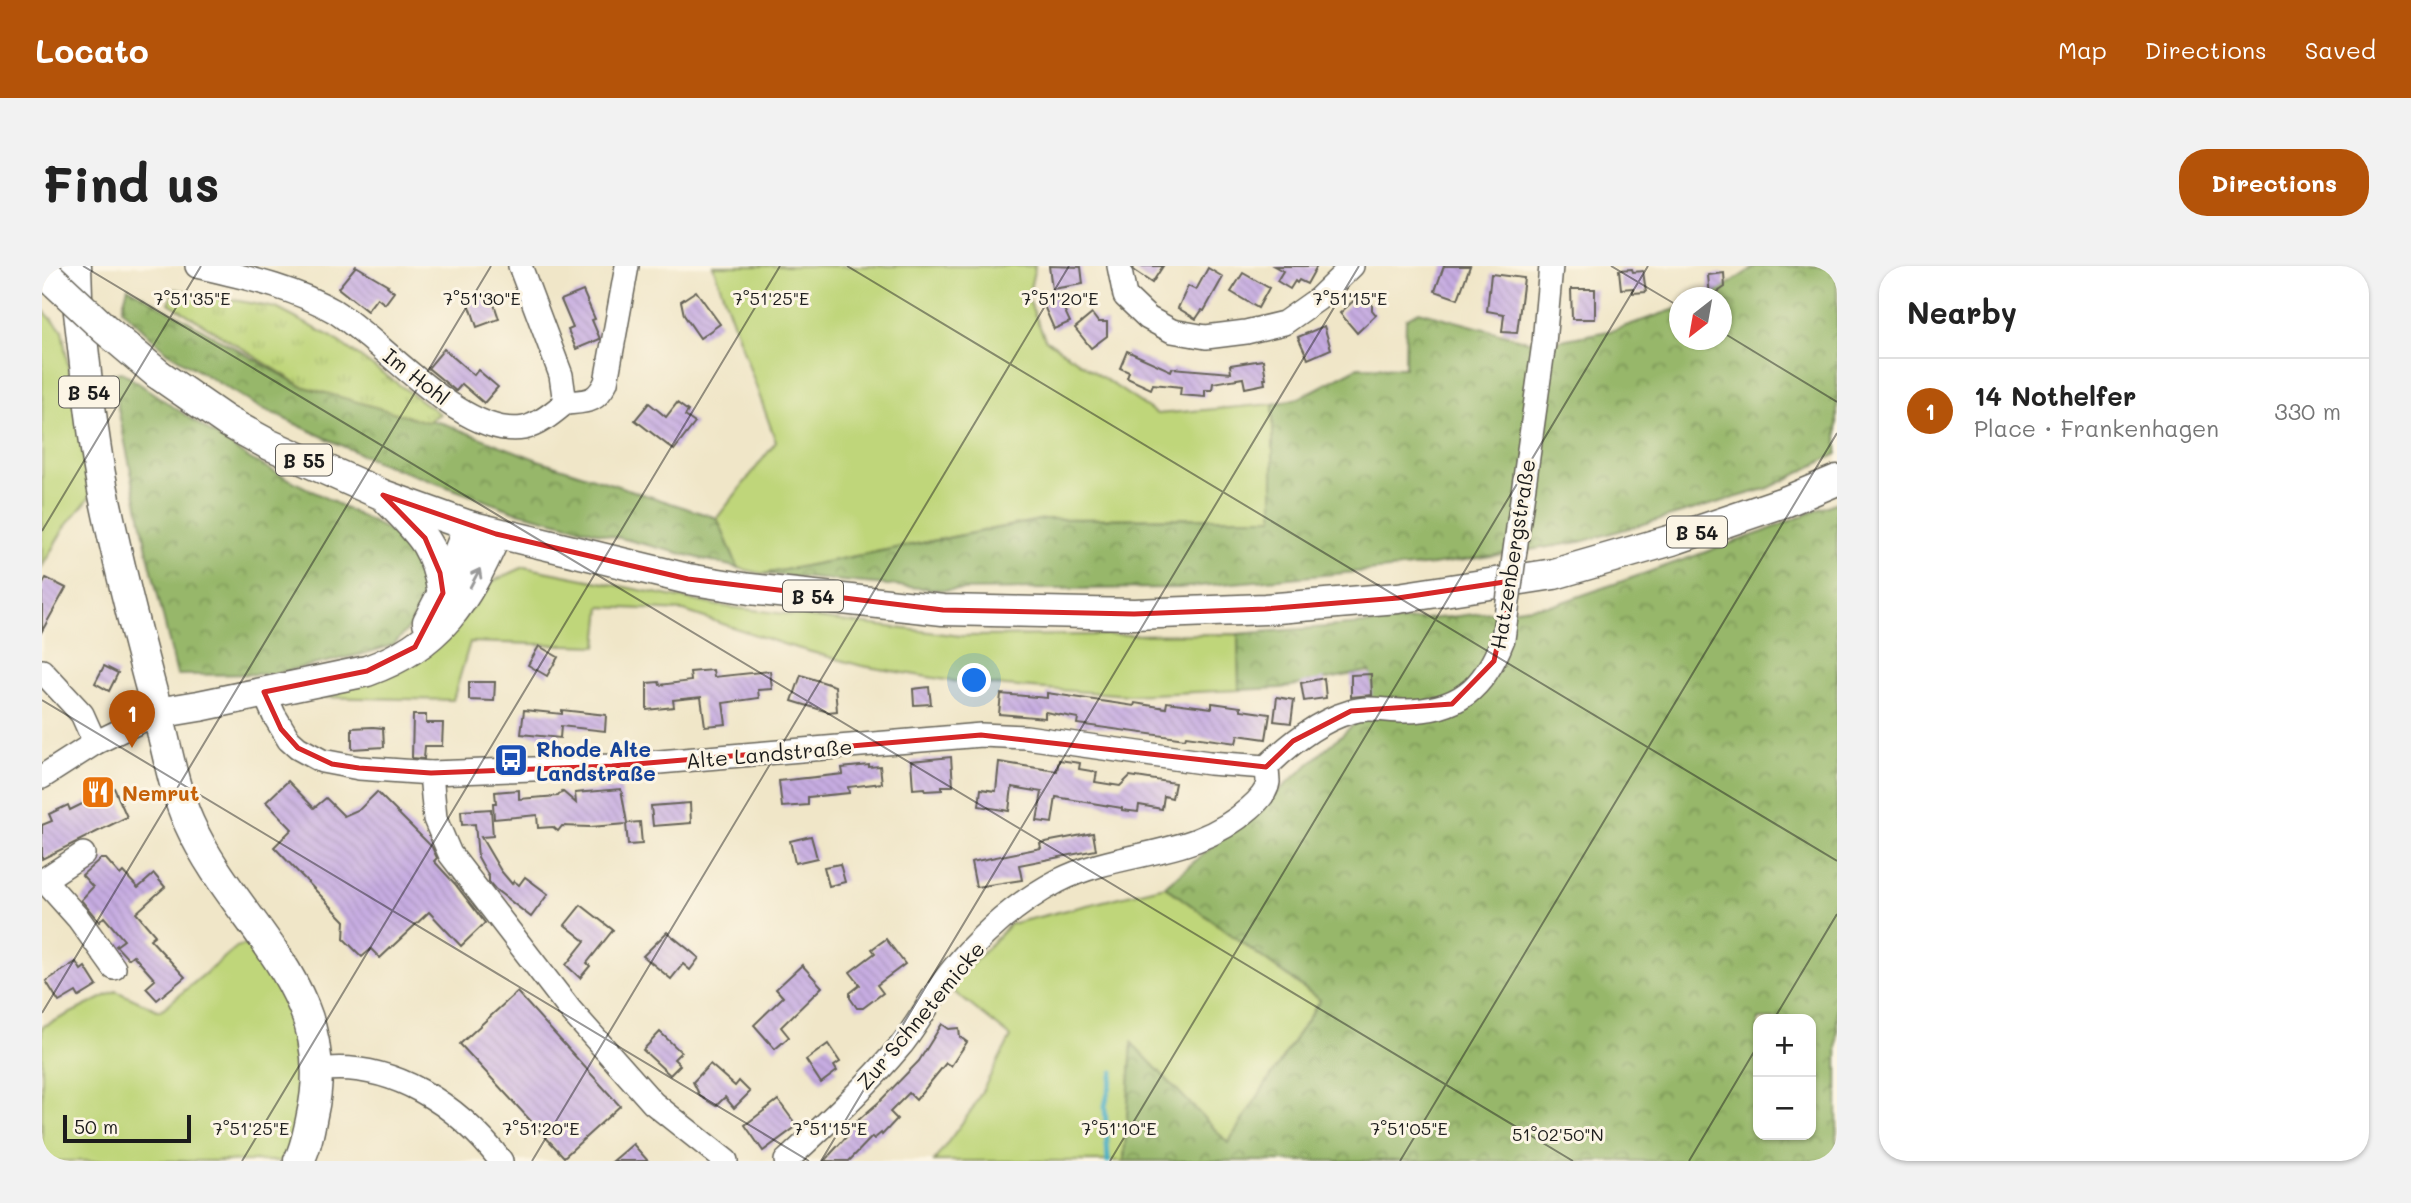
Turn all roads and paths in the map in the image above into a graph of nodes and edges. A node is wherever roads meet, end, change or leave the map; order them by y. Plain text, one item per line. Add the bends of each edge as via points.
1 (76, 266) edge
2 (197, 266) edge
3 (520, 266) edge
4 (627, 266) edge
5 (1119, 266) edge
6 (1352, 266) edge
7 (1551, 266) edge
8 (42, 270) edge
9 (235, 271) edge
10 (276, 276) edge
11 (565, 403) junction
12 (1837, 480) edge
13 (383, 495) junction
14 (483, 530) junction
15 (443, 593) junction
16 (415, 647) junction
17 (42, 671) edge
18 (264, 692) junction
19 (157, 713) junction
20 (95, 743) junction
21 (1266, 766) junction
22 (431, 773) junction
23 (42, 777) edge
24 (83, 854) dead end
25 (43, 881) edge
26 (114, 968) dead end
27 (318, 1070) junction
28 (299, 1161) edge
29 (500, 1161) edge
30 (726, 1161) edge
31 (786, 1161) edge

1 - 19 main road, B 54 via 76,296 102,484
2 - 9 street, Im Hohl
3 - 11 street via 561,375
4 - 11 street, Im Hohl via 606,382 599,396
5 - 6 street via 1125,296 1148,318 1172,331 1206,337 1284,323
7 - 21 street, Hatzenbergstraße, bridge via 1503,639 1486,676 1452,704 1351,711 1293,741
8 - 13 main road, B 55, bridge via 158,374 226,421
9 - 10 street, Im Hohl
10 - 11 street, Im Hohl via 334,311 471,418 501,428 526,428
12 - 14 main road, B 54 via 1672,540 1554,574 1398,598 1134,614 943,610 750,589 688,579
13 - 14 main road, B 55
13 - 15 main road via 425,538
14 - 15 main road
16 -> 14 main road via 451,617 464,598
15 - 16 main road
16 - 18 main road via 367,671
17 - 20 street via 82,713
18 - 19 main road
18 - 22 street, Alte Landstraße via 289,740 322,761
19 - 20 street
19 - 27 main road via 189,823 229,892 287,972 307,1012
20 - 23 street
21 - 22 street, Alte Landstraße via 981,734 612,766
21 - 31 street, Zur Schnetemicke via 1268,784 1258,801 1219,832 1061,880 1021,903 953,970 902,1043
22 - 30 street via 435,819 450,854 580,1021 653,1102
24 - 25 street
25 - 26 street via 78,918
27 - 28 main road via 316,1101
27 - 29 street via 343,1067 370,1072 425,1092 482,1136

